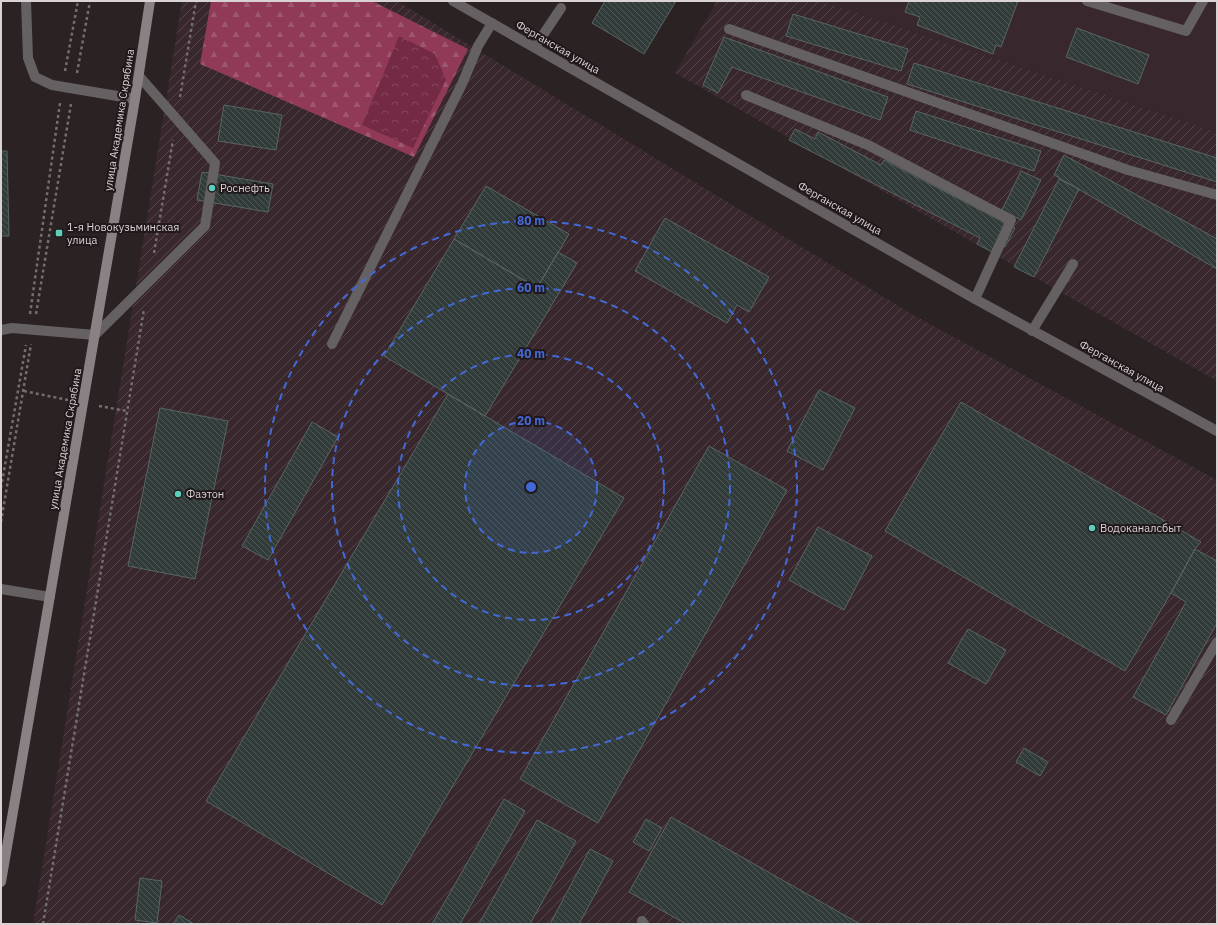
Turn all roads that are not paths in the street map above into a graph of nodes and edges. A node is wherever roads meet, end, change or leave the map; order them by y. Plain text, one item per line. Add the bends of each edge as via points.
1 (26, 1) edge
2 (150, 1) edge
3 (453, 1) edge
4 (1087, 1) edge
5 (1203, 1) edge
6 (561, 8) dead end
7 (492, 23) junction
8 (729, 29) dead end
9 (534, 47) junction
10 (139, 76) junction
11 (746, 95) dead end
12 (136, 99) junction
13 (1217, 195) edge
14 (1073, 264) dead end
15 (974, 299) junction
16 (1, 330) edge
17 (1032, 330) junction
18 (95, 335) junction
19 (332, 344) dead end
20 (1216, 429) edge
21 (1, 589) edge
22 (50, 598) junction
23 (1217, 642) edge
24 (1171, 720) dead end
25 (1, 882) edge

1 - 12 street via 28,58 35,77 52,85
2 - 10 main road, улица Академика Скрябина
3 - 7 street, Ферганская улица
4 - 5 street via 1186,31
6 - 9 street
7 - 9 street, Ферганская улица
7 - 19 street via 478,46 462,84
8 - 13 street via 1128,170
9 - 15 street, Ферганская улица
10 - 12 main road, улица Академика Скрябина
10 - 18 street via 215,163 205,226
11 - 15 street via 868,145 1011,220
12 - 18 main road, улица Академика Скрябина
14 - 17 street
15 - 17 street, Ферганская улица
16 - 18 street via 12,328
17 - 20 street, Ферганская улица
18 - 22 main road, улица Академика Скрябина
21 - 22 street
22 - 25 main road, улица Академика Скрябина
23 - 24 street

